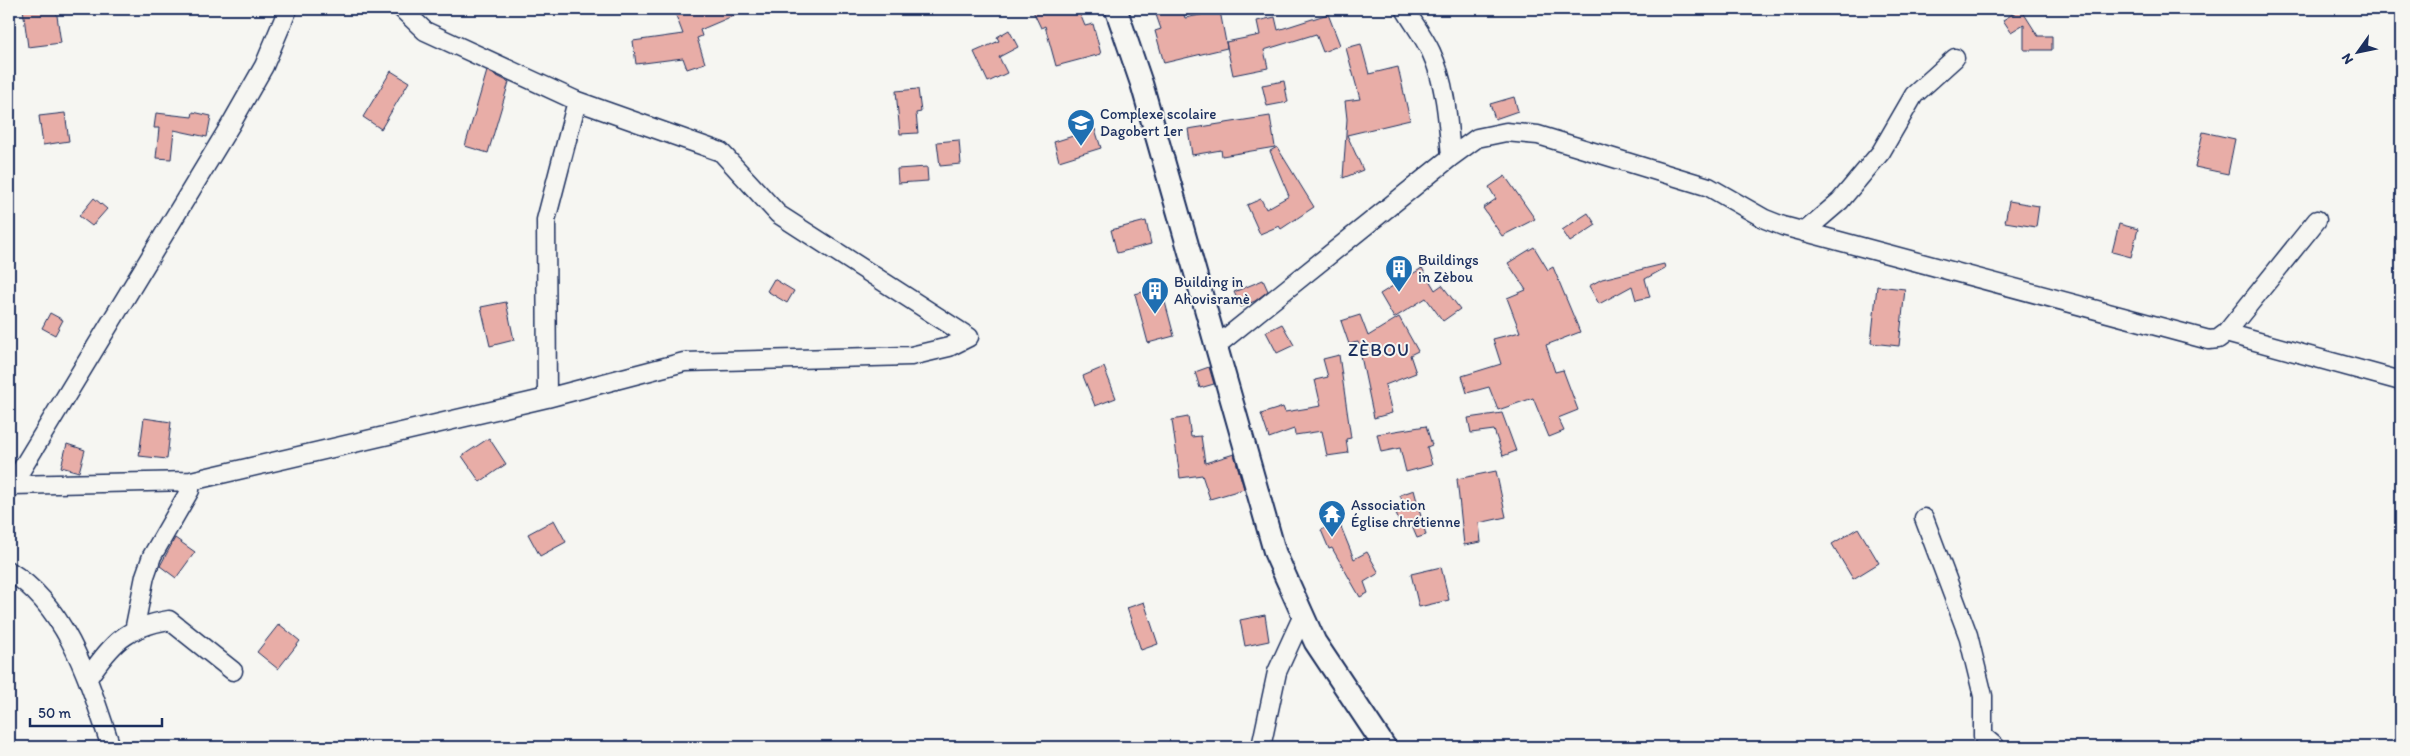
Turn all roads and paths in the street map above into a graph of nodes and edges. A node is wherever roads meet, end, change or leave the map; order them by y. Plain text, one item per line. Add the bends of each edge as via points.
1 (288, 9) edge
2 (402, 9) edge
3 (1116, 9) edge
4 (1405, 9) edge
5 (1955, 58) dead end
6 (577, 101) junction
7 (1452, 157) junction
8 (2318, 220) dead end
9 (1804, 232) junction
10 (2226, 334) junction
11 (1216, 346) junction
12 (2401, 382) edge
13 (546, 398) junction
14 (190, 480) junction
15 (10, 488) edge
16 (1924, 518) dead end
17 (9, 571) edge
18 (1303, 615) junction
19 (134, 631) junction
20 (233, 671) dead end
21 (88, 678) junction
22 (110, 747) edge
23 (1261, 747) edge
24 (1385, 747) edge
25 (1996, 747) edge

1 - 15 street via 264,66
2 - 6 street via 425,32
3 - 11 street via 1142,85
4 - 7 street via 1437,68 1447,112
5 - 9 street via 1914,95 1881,152 1840,201
6 - 13 street via 546,220
6 - 13 street via 721,152 778,214 970,337 949,347 910,356 684,362
7 - 9 street via 1477,138 1506,132 1538,135 1709,187 1765,219
7 - 11 street
8 - 10 street
9 - 10 street via 2210,340
10 - 12 street
11 - 18 street via 1275,553
13 - 14 street
14 - 15 street
14 - 19 street via 190,490 152,556
16 - 25 street via 1968,635 1983,696 1983,736
17 - 21 street via 44,601
18 - 23 street via 1277,672
18 - 24 street via 1315,642
19 - 20 street via 169,620
19 - 21 street via 109,648
21 - 22 street

